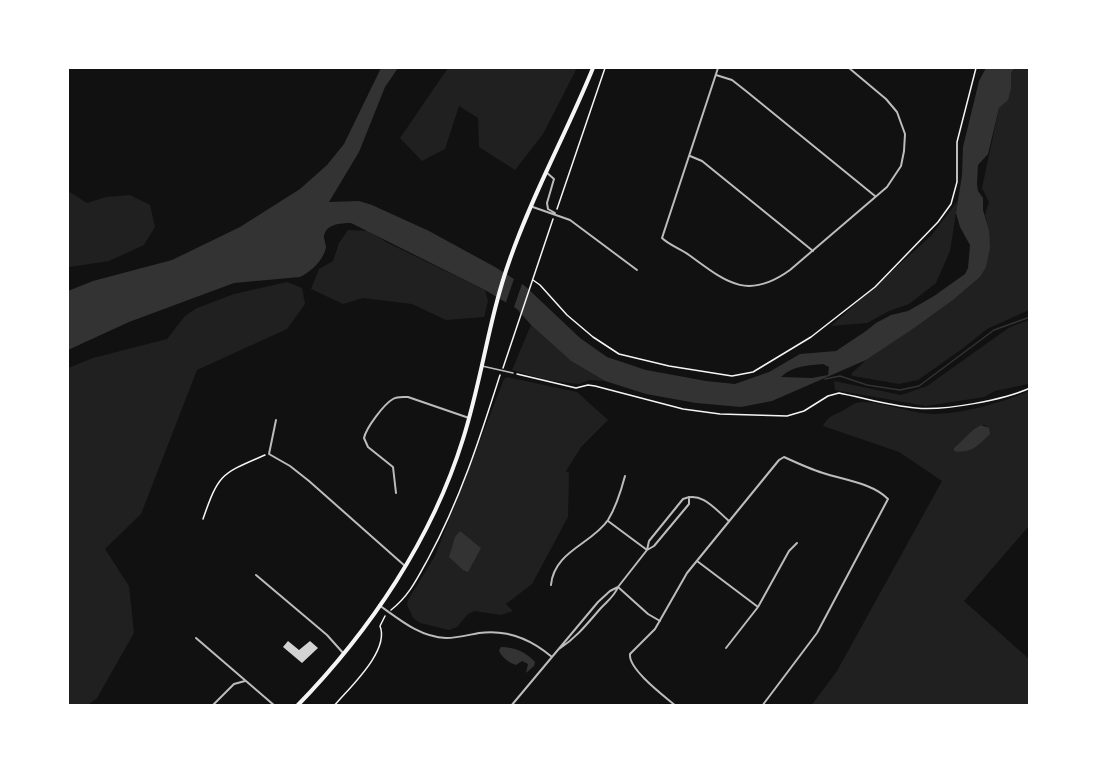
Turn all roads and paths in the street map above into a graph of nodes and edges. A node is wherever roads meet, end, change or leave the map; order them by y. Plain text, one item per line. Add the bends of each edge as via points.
1 (593, 68) edge
2 (605, 68) edge
3 (718, 68) edge
4 (849, 68) edge
5 (976, 68) edge
6 (716, 75) junction
7 (688, 156) junction
8 (545, 172) junction
9 (875, 196) junction
10 (530, 206) junction
11 (555, 213) junction
12 (813, 251) junction
13 (637, 270) dead end
14 (532, 279) junction
15 (482, 366) junction
16 (501, 371) junction
17 (513, 374) joint
18 (1029, 388) edge
19 (469, 418) junction
20 (276, 420) dead end
21 (269, 454) junction
22 (625, 476) dead end
23 (396, 493) dead end
24 (689, 497) junction
25 (203, 519) dead end
26 (608, 520) junction
27 (729, 522) junction
28 (797, 543) dead end
29 (647, 550) junction
30 (696, 561) junction
31 (405, 566) junction
32 (256, 575) dead end
33 (551, 585) dead end
34 (618, 588) junction
35 (380, 605) junction
36 (758, 607) junction
37 (388, 612) junction
38 (660, 621) junction
39 (196, 638) dead end
40 (726, 648) dead end
41 (560, 650) junction
42 (344, 654) junction
43 (552, 657) junction
44 (243, 680) junction
45 (212, 705) edge
46 (275, 705) edge
47 (297, 705) edge
48 (334, 705) edge
49 (511, 705) edge
50 (676, 705) edge
51 (762, 705) edge

1 - 8 main road
2 - 11 path
3 - 6 street
4 - 9 street via 892,105 900,118 905,143 898,171
5 - 14 path via 957,142 957,182 951,204 938,222 875,287 812,337 753,372 732,376 619,354 575,323
6 - 7 street
6 - 9 street via 732,80
7 - 12 street via 702,161
7 - 12 street via 663,229 663,240 734,284 762,285 780,277
8 - 10 main road
8 - 11 street via 554,179 547,203
9 - 12 street
10 - 11 street
10 - 15 main road via 510,258
11 - 13 street via 578,225
11 - 14 path
14 - 16 path
15 - 16 lane
15 - 19 main road
16 - 17 lane
16 - 37 path via 465,481 438,540 404,600
17 - 18 path via 576,388 595,386 683,409 787,416 839,393 915,408 943,409
19 - 23 street via 408,397 391,401 364,438 369,447 393,466
19 - 31 main road via 443,492
20 - 21 street
21 - 25 path via 220,478
21 - 31 street via 309,481
22 - 26 street
24 - 27 street via 703,499
24 - 29 street via 688,504
24 - 29 street via 666,519
26 - 29 street
26 - 33 street via 565,557 554,572
27 - 30 street
27 - 51 street via 784,457 853,481 888,500 817,633
28 - 36 street
29 - 34 street
30 - 36 street
30 - 38 street
31 - 35 main road
32 - 42 street
34 - 38 street
34 - 41 street via 614,597
34 - 41 street via 598,602
35 - 37 street
35 - 42 main road
36 - 40 street
37 - 43 street via 426,634 446,638 509,633 534,642
37 - 48 path via 380,624 376,654
38 - 50 street via 629,657 647,680
39 - 44 street
41 - 43 street
42 - 47 main road
43 - 49 street
44 - 45 street
44 - 46 street

